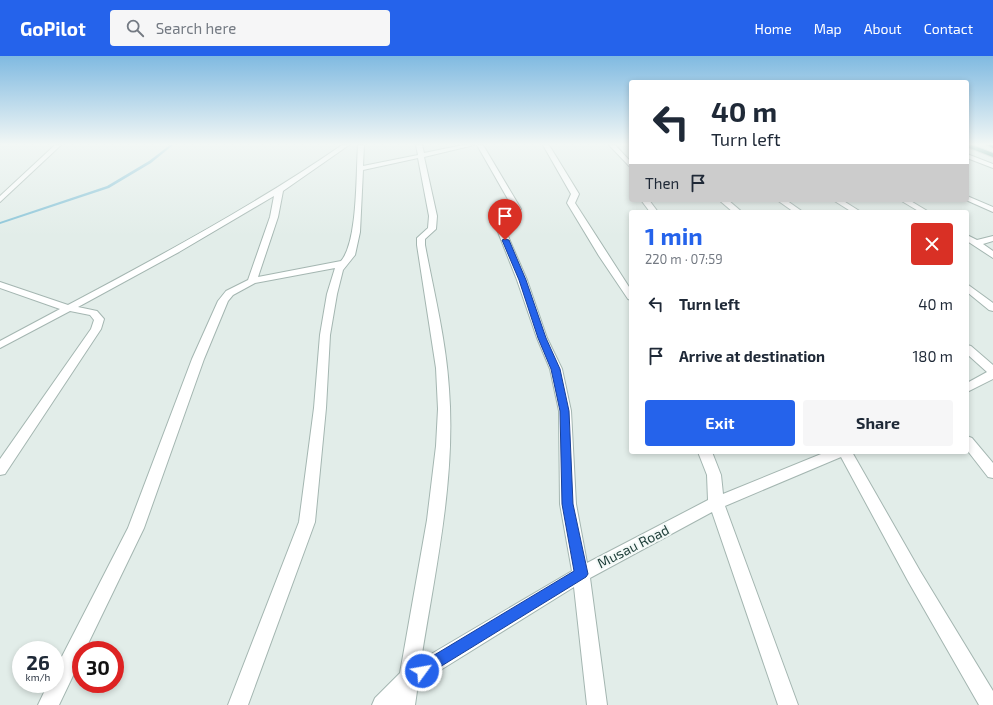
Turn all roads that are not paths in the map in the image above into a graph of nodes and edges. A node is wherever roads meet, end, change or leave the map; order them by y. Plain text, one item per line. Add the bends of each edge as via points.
1 (26, 175) edge
2 (302, 175) edge
3 (359, 175) edge
4 (426, 175) edge
5 (497, 175) edge
6 (565, 175) edge
7 (279, 191) junction
8 (969, 198) edge
9 (0, 200) edge
10 (726, 202) edge
11 (784, 202) edge
12 (840, 202) edge
13 (908, 202) edge
14 (736, 210) edge
15 (796, 210) edge
16 (854, 210) edge
17 (922, 210) edge
18 (993, 210) edge
19 (969, 238) edge
20 (993, 238) edge
21 (977, 243) junction
22 (993, 255) edge
23 (344, 263) junction
24 (252, 281) junction
25 (0, 285) edge
26 (969, 289) edge
27 (629, 294) edge
28 (68, 308) junction
29 (993, 308) edge
30 (0, 345) edge
31 (969, 350) edge
32 (992, 375) edge
33 (969, 387) edge
34 (969, 443) edge
35 (706, 454) edge
36 (834, 454) edge
37 (846, 454) edge
38 (0, 470) edge
39 (993, 473) edge
40 (716, 503) junction
41 (581, 574) junction
42 (408, 679) junction
43 (48, 705) edge
44 (238, 705) edge
45 (382, 705) edge
46 (405, 705) edge
47 (597, 705) edge
48 (788, 705) edge
49 (990, 705) edge

1 - 9 street
2 - 7 street
3 - 23 street via 356,232 351,255
4 - 42 street via 433,216 432,229 421,238 421,245 438,343 444,408 440,493
5 - 41 street via 516,209 500,220 500,227 556,369 564,411 568,504
6 - 27 street via 575,194 571,203
7 - 24 street via 274,217
7 - 28 street via 214,231
8 - 18 street
10 - 14 street
11 - 15 street
12 - 16 street
13 - 17 street
19 - 21 street
20 - 21 street
21 - 22 street
23 - 24 street
23 - 44 street via 339,269 332,294 325,335 320,408 307,522
24 - 43 street via 247,286 228,293 223,301 198,359 136,528
25 - 28 street
26 - 29 street
28 - 30 street
28 - 38 street via 93,313 99,319 96,330
31 - 32 street
32 - 33 street
34 - 39 street
35 - 40 street via 714,475
36 - 40 street, Musau Road
37 - 49 street
40 - 41 street, Musau Road
40 - 48 street
41 - 42 street, Musau Road
41 - 47 street
42 - 45 street, Musau Road
42 - 46 street

